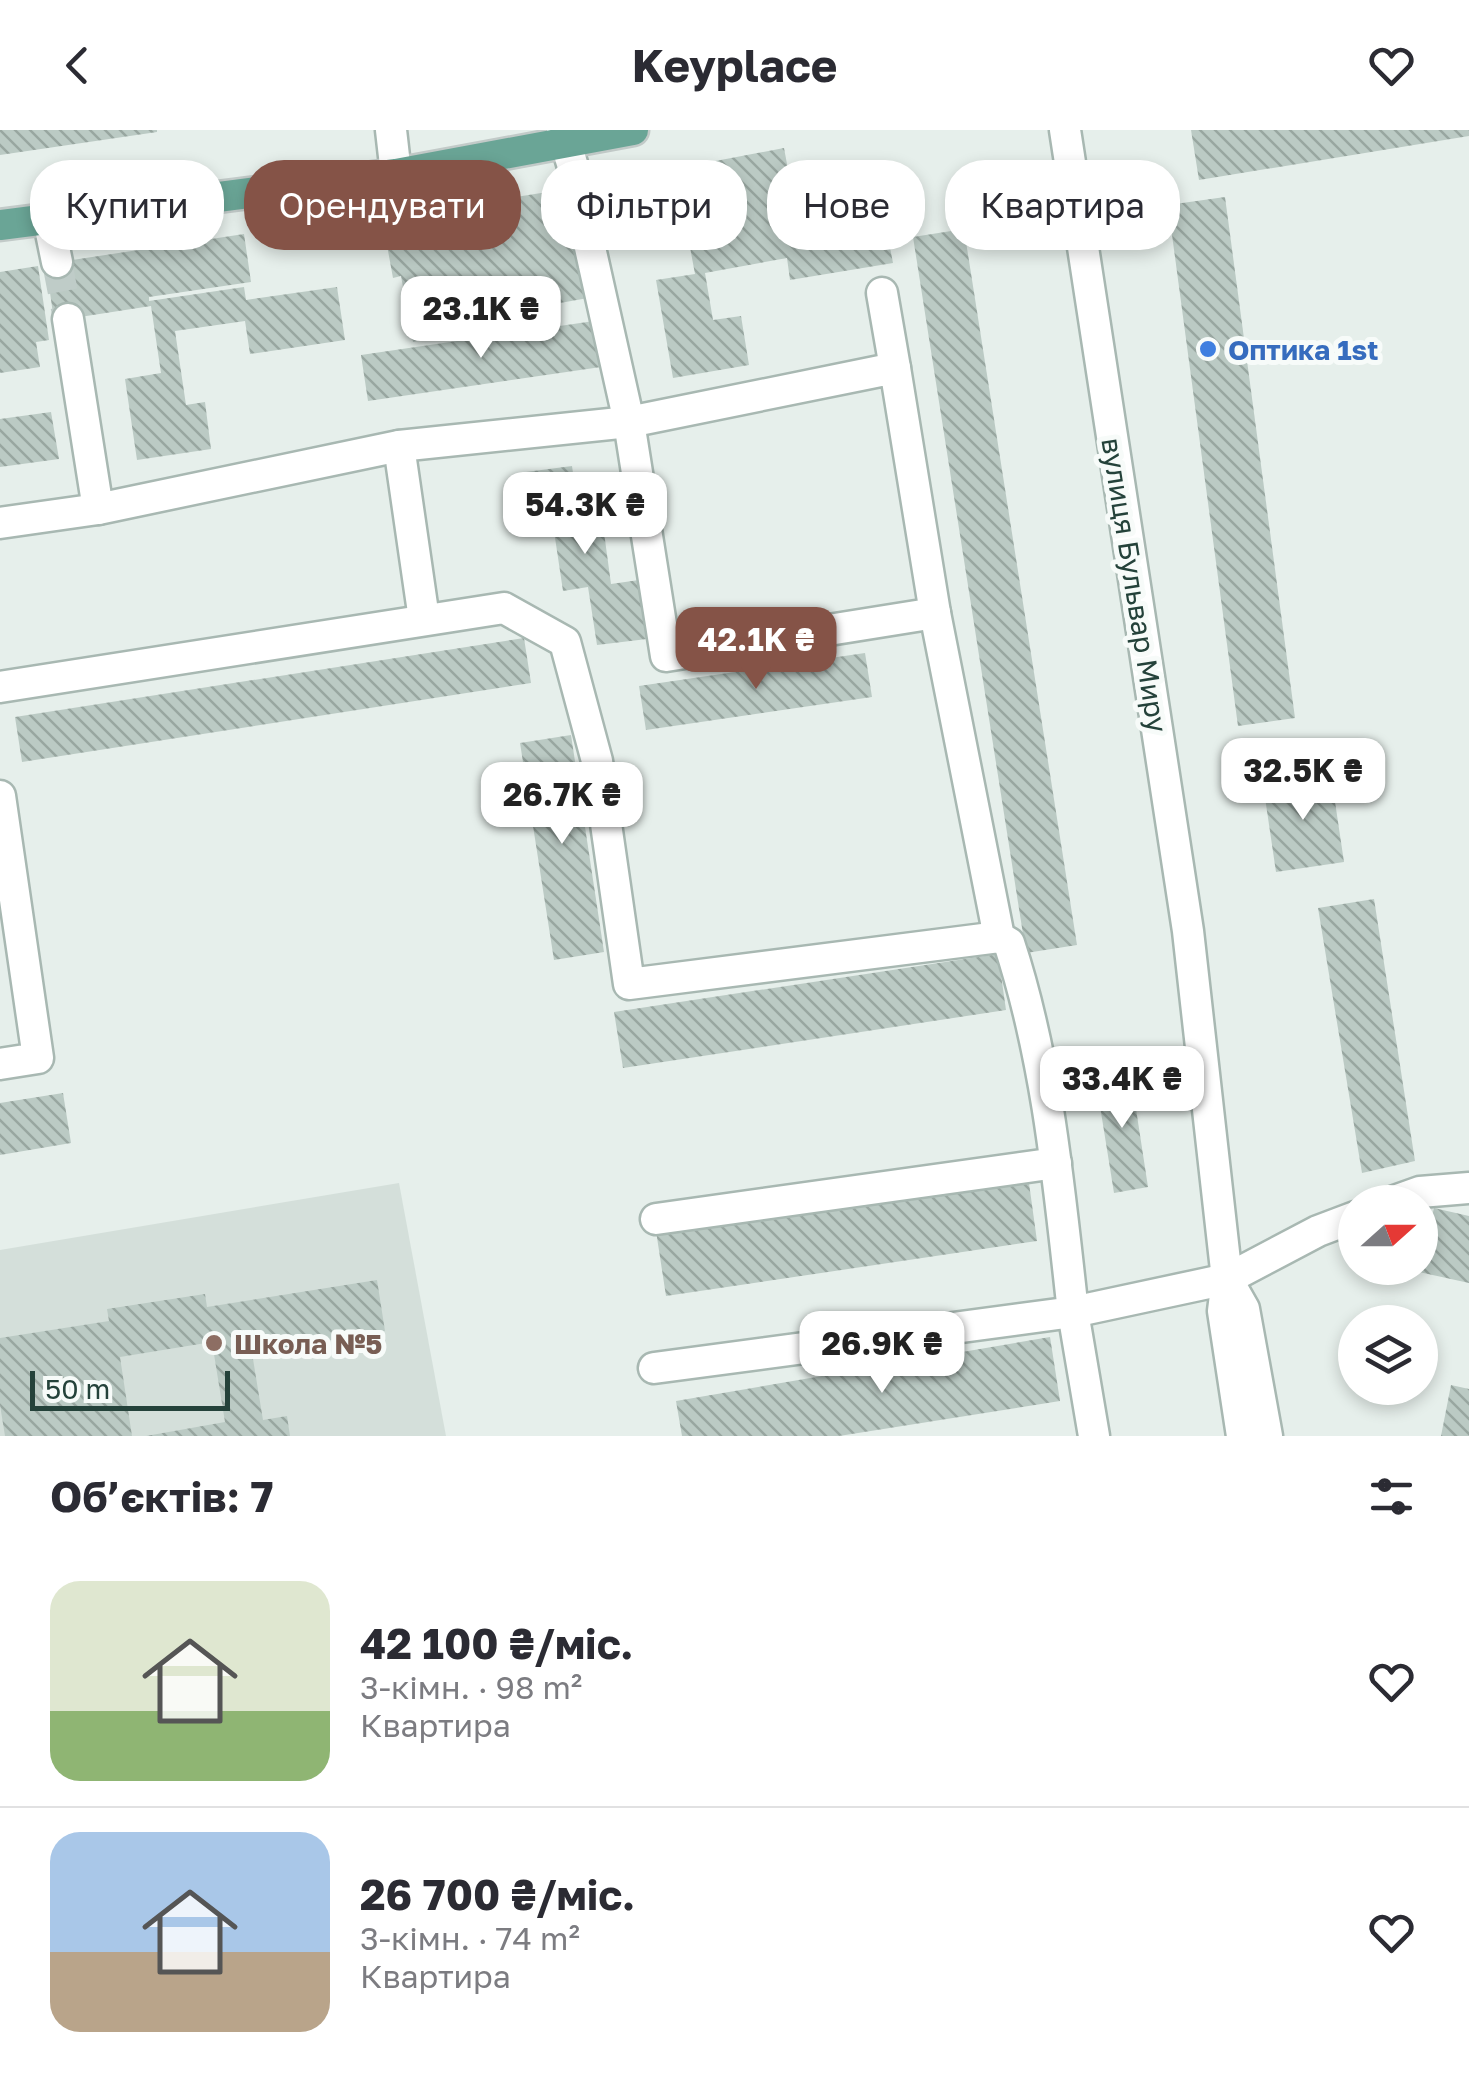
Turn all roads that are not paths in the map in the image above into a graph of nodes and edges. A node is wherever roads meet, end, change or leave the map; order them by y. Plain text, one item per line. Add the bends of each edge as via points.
1 (391, 130) edge
2 (633, 130) edge
3 (1066, 130) edge
4 (563, 136) edge
5 (394, 160) edge
6 (458, 160) edge
7 (571, 160) tunnel mouth
8 (30, 221) edge
9 (0, 226) edge
10 (55, 250) edge
11 (591, 250) tunnel mouth
12 (57, 262) tunnel mouth
13 (882, 292) dead end
14 (68, 319) tunnel mouth
15 (895, 368) junction
16 (629, 422) junction
17 (399, 446) junction
18 (98, 509) junction
19 (0, 523) edge
20 (935, 613) junction
21 (424, 620) junction
22 (0, 687) edge
23 (0, 796) edge
24 (1000, 938) junction
25 (0, 1064) edge
26 (1056, 1163) junction
27 (1469, 1188) edge
28 (1438, 1191) edge
29 (656, 1219) dead end
30 (1338, 1223) edge
31 (1227, 1280) junction
32 (1073, 1312) junction
33 (654, 1368) dead end
34 (1094, 1436) edge
35 (1242, 1436) edge
36 (1267, 1436) edge

1 - 5 street
2 - 4 main road
3 - 31 street, вулиця Бульвар Миру via 1188,932
4 - 6 main road
4 - 7 street
8 - 9 main road
10 - 12 street
11 - 16 street
13 - 15 street
14 - 18 street
15 - 16 street
15 - 20 street
16 - 17 street
16 - 20 street via 666,656
17 - 18 street
17 - 21 street
18 - 19 street
20 - 24 street
21 - 22 street
21 - 24 street via 504,608 565,642 596,761 630,984
23 - 25 street via 38,1058
24 - 26 street via 1009,943 1024,989
26 - 29 street
26 - 32 street
27 - 28 street
30 - 31 street
31 - 32 street
31 - 35 street, вулиця Бульвар Миру via 1222,1311
31 - 36 street, вулиця Бульвар Миру via 1244,1309
32 - 33 street
32 - 34 street

